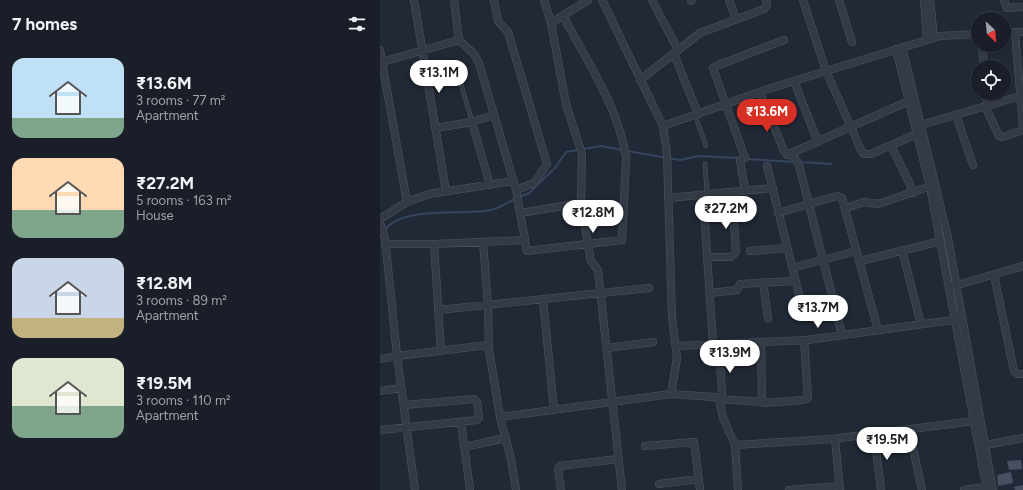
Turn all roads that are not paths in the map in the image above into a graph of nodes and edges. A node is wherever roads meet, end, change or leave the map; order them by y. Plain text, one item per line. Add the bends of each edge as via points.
1 (414, 0) edge
2 (454, 0) edge
3 (494, 0) edge
4 (544, 0) edge
5 (588, 0) edge
6 (602, 0) edge
7 (652, 0) edge
8 (729, 0) edge
9 (766, 0) edge
10 (803, 0) edge
11 (838, 0) edge
12 (924, 0) edge
13 (930, 0) edge
14 (1004, 0) edge
15 (1023, 7) edge
16 (563, 16) junction
17 (736, 19) junction
18 (551, 23) junction
19 (1011, 32) edge
20 (1015, 32) junction
21 (1023, 32) edge
22 (971, 35) edge
23 (930, 39) junction
24 (459, 40) junction
25 (784, 40) dead end
26 (852, 42) dead end
27 (899, 48) junction
28 (380, 50) edge
29 (421, 50) junction
30 (676, 52) junction
31 (382, 62) junction
32 (826, 71) junction
33 (460, 80) dead end
34 (640, 80) junction
35 (794, 81) junction
36 (760, 92) junction
37 (1020, 96) junction
38 (986, 100) edge
39 (909, 101) junction
40 (725, 104) junction
41 (986, 106) junction
42 (696, 114) junction
43 (956, 114) junction
44 (494, 115) junction
45 (472, 122) junction
46 (663, 126) junction
47 (1023, 127) edge
48 (435, 128) junction
49 (851, 128) junction
50 (920, 130) junction
51 (1023, 130) edge
52 (818, 142) junction
53 (891, 145) junction
54 (706, 146) dead end
55 (787, 155) junction
56 (705, 164) dead end
57 (973, 165) dead end
58 (767, 166) dead end
59 (513, 181) junction
60 (490, 185) junction
61 (933, 186) junction
62 (773, 188) junction
63 (446, 191) junction
64 (516, 191) junction
65 (745, 191) junction
66 (732, 192) junction
67 (914, 193) junction
68 (705, 194) junction
69 (668, 198) junction
70 (407, 202) junction
71 (581, 203) junction
72 (809, 204) junction
73 (846, 208) junction
74 (519, 209) junction
75 (778, 212) junction
76 (380, 220) edge
77 (381, 225) edge
78 (525, 240) junction
79 (385, 241) junction
80 (941, 241) junction
81 (483, 242) junction
82 (434, 244) junction
83 (588, 244) junction
84 (787, 248) junction
85 (902, 250) junction
86 (750, 251) dead end
87 (857, 251) junction
88 (707, 257) junction
89 (823, 259) junction
90 (860, 261) junction
91 (1023, 266) edge
92 (792, 268) junction
93 (994, 275) junction
94 (795, 281) junction
95 (763, 282) junction
96 (953, 286) junction
97 (649, 288) dead end
98 (600, 293) junction
99 (710, 293) junction
100 (543, 300) junction
101 (488, 305) junction
102 (438, 310) junction
103 (804, 314) dead end
104 (768, 319) dead end
105 (959, 319) junction
106 (921, 324) junction
107 (878, 330) junction
108 (842, 335) junction
109 (804, 340) junction
110 (653, 342) dead end
111 (761, 342) junction
112 (716, 344) junction
113 (488, 346) junction
114 (676, 346) junction
115 (607, 348) junction
116 (441, 352) junction
117 (397, 356) junction
118 (380, 359) edge
119 (1023, 374) edge
120 (401, 388) junction
121 (380, 391) edge
122 (671, 394) junction
123 (719, 399) junction
124 (612, 402) junction
125 (763, 402) junction
126 (404, 405) junction
127 (554, 409) junction
128 (500, 417) junction
129 (974, 421) junction
130 (461, 422) junction
131 (407, 428) junction
132 (909, 429) junction
133 (380, 430) edge
134 (874, 434) junction
135 (506, 438) junction
136 (1023, 438) edge
137 (835, 439) junction
138 (735, 445) junction
139 (645, 446) dead end
140 (981, 446) junction
141 (464, 447) junction
142 (618, 460) junction
143 (699, 479) junction
144 (659, 484) dead end
145 (840, 488) edge
146 (988, 489) edge
147 (415, 490) edge
148 (470, 490) edge
149 (516, 490) edge
150 (561, 490) edge
151 (622, 490) edge
152 (700, 490) edge
153 (738, 490) edge
154 (789, 490) edge
155 (881, 490) edge
156 (922, 490) edge
157 (964, 490) edge

1 - 29 street
2 - 24 street
3 - 64 street via 498,19 508,32 547,164 534,183
4 - 18 street
5 - 16 street
6 - 34 street
7 - 30 street
8 - 17 street
9 - 17 street via 767,5 764,9
10 - 32 street
11 - 26 street
12 - 23 street
13 - 23 street
14 - 15 street via 1007,8
16 - 18 street
16 - 83 street via 615,114 626,157 622,240
17 - 30 street via 700,33
18 - 71 street via 566,104 582,154
19 - 20 street
20 - 21 street
20 - 37 street
22 - 23 street
23 - 27 street
24 - 29 street
24 - 44 street via 474,54 479,63
25 - 40 street via 714,67
27 - 32 street
27 - 39 street
27 - 50 street
28 - 31 street
29 - 31 street
29 - 48 street
30 - 34 street
30 - 42 street
31 - 70 street
32 - 35 street
32 - 49 street
33 - 45 lane
34 - 46 street
35 - 36 street
35 - 52 street
36 - 40 street
36 - 55 street
37 - 41 street
37 - 47 street
38 - 41 street
39 - 49 street
39 - 50 street
40 - 42 street
40 - 65 street via 742,159
41 - 43 street
41 - 51 street via 999,136
42 - 46 street
42 - 54 lane
43 - 50 street
43 - 57 street
44 - 45 street
44 - 59 street
45 - 48 street
45 - 60 street
46 - 69 street via 667,154
48 - 63 street
49 - 52 street
49 - 53 street via 864,154 871,154
50 - 53 street
50 - 61 street
52 - 55 street
53 - 67 street
55 - 72 street via 795,158 799,166
56 - 68 lane
58 - 62 street
59 - 60 street
59 - 64 street
60 - 63 street
61 - 67 street
61 - 80 street
61 - 96 street
62 - 65 street
62 - 75 street
63 - 70 street
64 - 74 street
65 - 66 street
66 - 68 street
66 - 88 street via 736,252 731,257
67 - 73 street via 878,204 864,202
68 - 69 street
68 - 88 street
69 - 114 street via 672,317
70 - 76 street
71 - 74 street
71 - 83 street
72 - 73 street via 837,196 842,198
72 - 75 street
72 - 89 street
73 - 87 street
74 - 78 street
75 - 84 street
77 - 79 street
78 - 81 street
78 - 83 street via 527,251
79 - 82 street
79 - 117 street
80 - 85 street
80 - 96 street
81 - 82 street
81 - 101 street
82 - 102 street
83 - 98 street via 591,261 598,270
84 - 86 street
84 - 92 street
85 - 90 street
85 - 106 street
87 - 89 street
87 - 90 street
88 - 99 street
89 - 92 street
89 - 108 street
90 - 107 street
91 - 93 street
92 - 94 street
93 - 96 street
93 - 119 street via 1014,371
94 - 95 street
94 - 103 street
95 - 99 street via 739,284 737,290
95 - 104 street
96 - 105 street
97 - 98 street
98 - 100 street
98 - 115 street
99 - 112 street
100 - 101 street
100 - 127 street
101 - 102 street
101 - 113 street
102 - 116 street
105 - 106 street
105 - 129 street
105 - 140 street
106 - 107 street
107 - 108 street
108 - 109 street
109 - 111 street
109 - 125 street via 808,398
110 - 115 street
111 - 112 street
111 - 125 street
112 - 114 street
112 - 123 street via 722,393
113 - 116 street
113 - 128 street
114 - 122 street via 677,362
115 - 124 street
116 - 117 street
117 - 118 street
117 - 120 street
120 - 121 street
120 - 126 street
122 - 123 street
122 - 124 street
123 - 125 street
123 - 138 street via 723,418
124 - 127 street
124 - 142 street
126 - 130 street via 476,400 478,420
126 - 131 street
127 - 128 street
128 - 135 street
129 - 132 street
129 - 140 street
130 - 131 street
130 - 141 street
131 - 133 street
131 - 147 street
132 - 134 street
132 - 156 street
134 - 137 street
134 - 155 street
135 - 141 street
135 - 149 street
136 - 140 street
137 - 138 street
137 - 145 street
138 - 153 street
139 - 143 street via 694,442
140 - 146 street
141 - 148 street
142 - 150 street via 560,466 558,470
142 - 151 street
143 - 144 street
143 - 152 street
145 - 154 street
146 - 157 street

